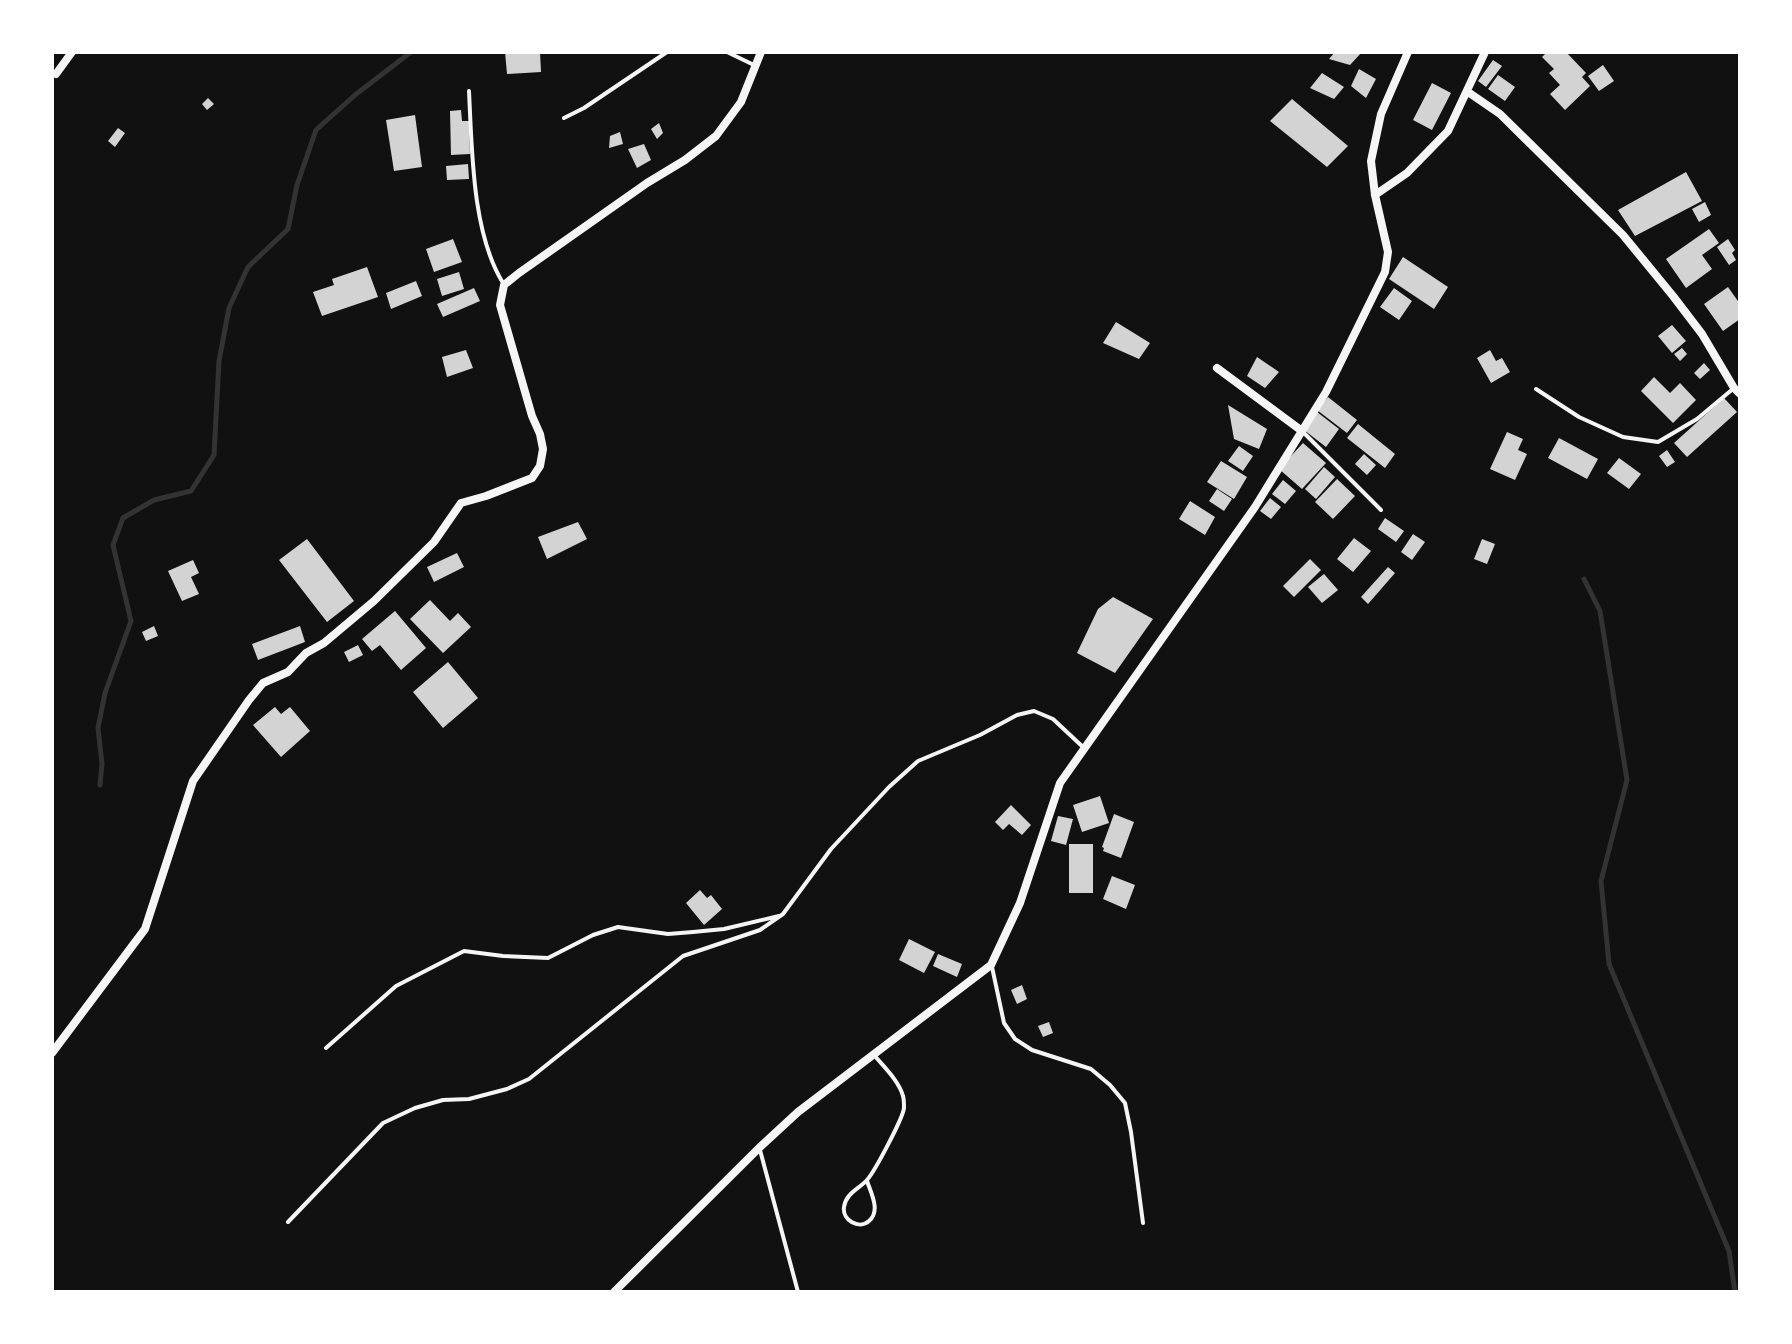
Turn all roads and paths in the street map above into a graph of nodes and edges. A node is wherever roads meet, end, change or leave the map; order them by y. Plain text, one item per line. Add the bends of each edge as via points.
1 (72, 52) edge
2 (667, 52) edge
3 (727, 52) edge
4 (761, 52) edge
5 (1408, 52) edge
6 (1485, 52) edge
7 (756, 66) junction
8 (56, 74) dead end
9 (469, 91) dead end
10 (1468, 92) junction
11 (564, 118) dead end
12 (1375, 195) junction
13 (504, 285) junction
14 (1217, 368) dead end
15 (1536, 389) dead end
16 (1737, 391) edge
17 (1302, 431) junction
18 (1381, 510) dead end
19 (1084, 748) junction
20 (783, 914) junction
21 (991, 965) junction
22 (326, 1048) dead end
23 (52, 1053) edge
24 (874, 1055) junction
25 (760, 1147) junction
26 (867, 1181) junction
27 (288, 1222) dead end
28 (1143, 1223) dead end
29 (614, 1292) edge
30 (798, 1292) edge

1 - 8 street
2 - 11 lane
3 - 7 lane
4 - 7 street
5 - 12 street via 1381,114 1371,161
6 - 10 street
7 - 13 street via 741,102 716,136
9 - 13 lane via 484,233
10 - 12 street via 1448,131 1407,173
10 - 16 street via 1500,114 1623,235 1702,334
12 - 17 street via 1388,252 1385,272
13 - 23 street via 500,305 540,434 540,466 532,478 461,503 434,542 374,601 288,672 263,683 193,781 145,929
14 - 17 street
15 - 16 lane via 1623,437 1658,442
17 - 18 lane
17 - 19 street via 1255,507
19 - 20 lane via 1053,719 1034,711 918,761 831,849
19 - 21 street via 1060,783 1020,903
20 - 22 lane via 724,929 668,934 618,927 548,958 464,951 396,986
20 - 27 lane via 760,930 683,956 529,1079 469,1099 415,1108 383,1123
21 - 24 street
21 - 28 lane via 1004,1023 1015,1039 1091,1069 1125,1103
24 - 25 street
24 - 26 lane via 903,1095 904,1108
25 - 29 street
25 - 30 lane
26 - 26 lane via 844,1205 844,1215 857,1225 874,1214

